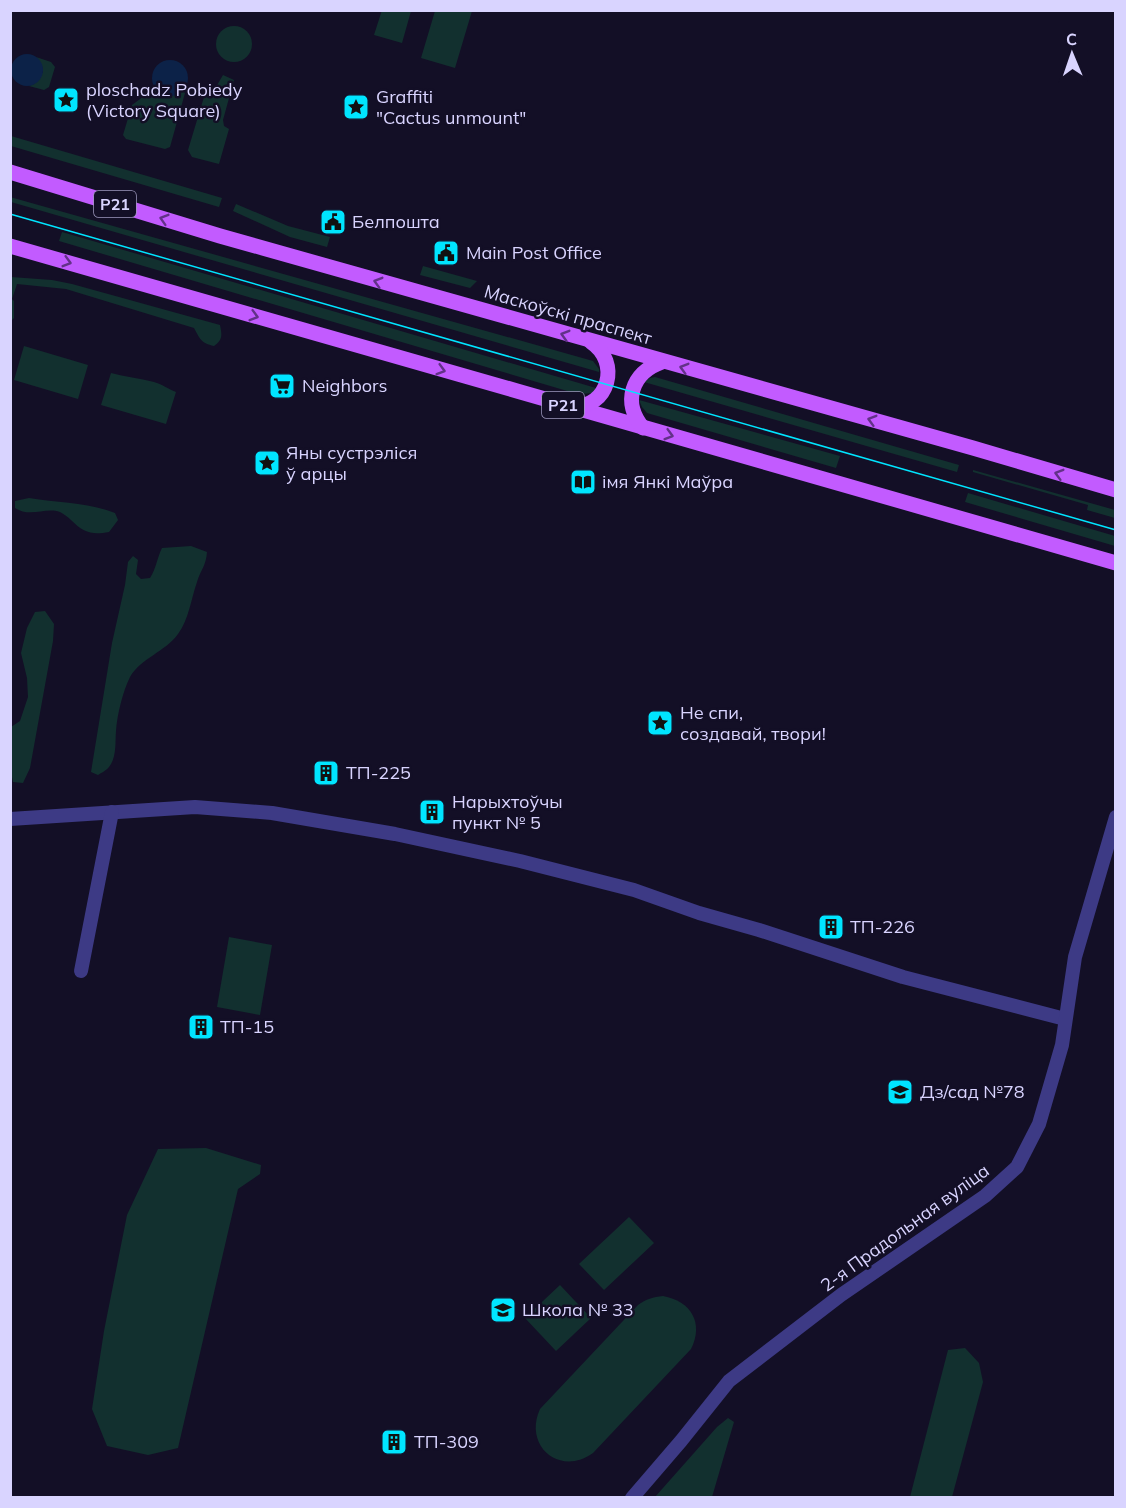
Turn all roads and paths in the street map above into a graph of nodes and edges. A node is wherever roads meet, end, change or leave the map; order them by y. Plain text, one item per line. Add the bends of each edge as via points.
1 (10, 172) edge
2 (10, 246) edge
3 (590, 342) junction
4 (662, 362) junction
5 (569, 407) junction
6 (643, 428) junction
7 (1116, 490) edge
8 (1116, 563) edge
9 (112, 812) junction
10 (1116, 817) edge
11 (10, 819) edge
12 (81, 971) dead end
13 (1065, 1019) junction
14 (632, 1497) edge

3 -> 1 main road, Маскоўскі праспект / Р21 via 231,240
2 -> 5 main road, Р21
3 - 4 main road, Маскоўскі праспект / Р21
3 - 5 main road via 605,358 607,381 593,401
4 - 6 main road via 644,371 633,388 632,405
7 -> 4 main road, Маскоўскі праспект / Р21
5 - 6 main road, Р21
6 -> 8 main road, Р21
9 - 11 street
9 - 12 street
9 - 13 street via 195,807 272,813 520,861 634,890 903,977
10 - 13 street, 2-я Прадольная вуліца via 1075,957
13 - 14 street, 2-я Прадольная вуліца via 1062,1046 1040,1124 1017,1167 985,1196 841,1295 729,1381

